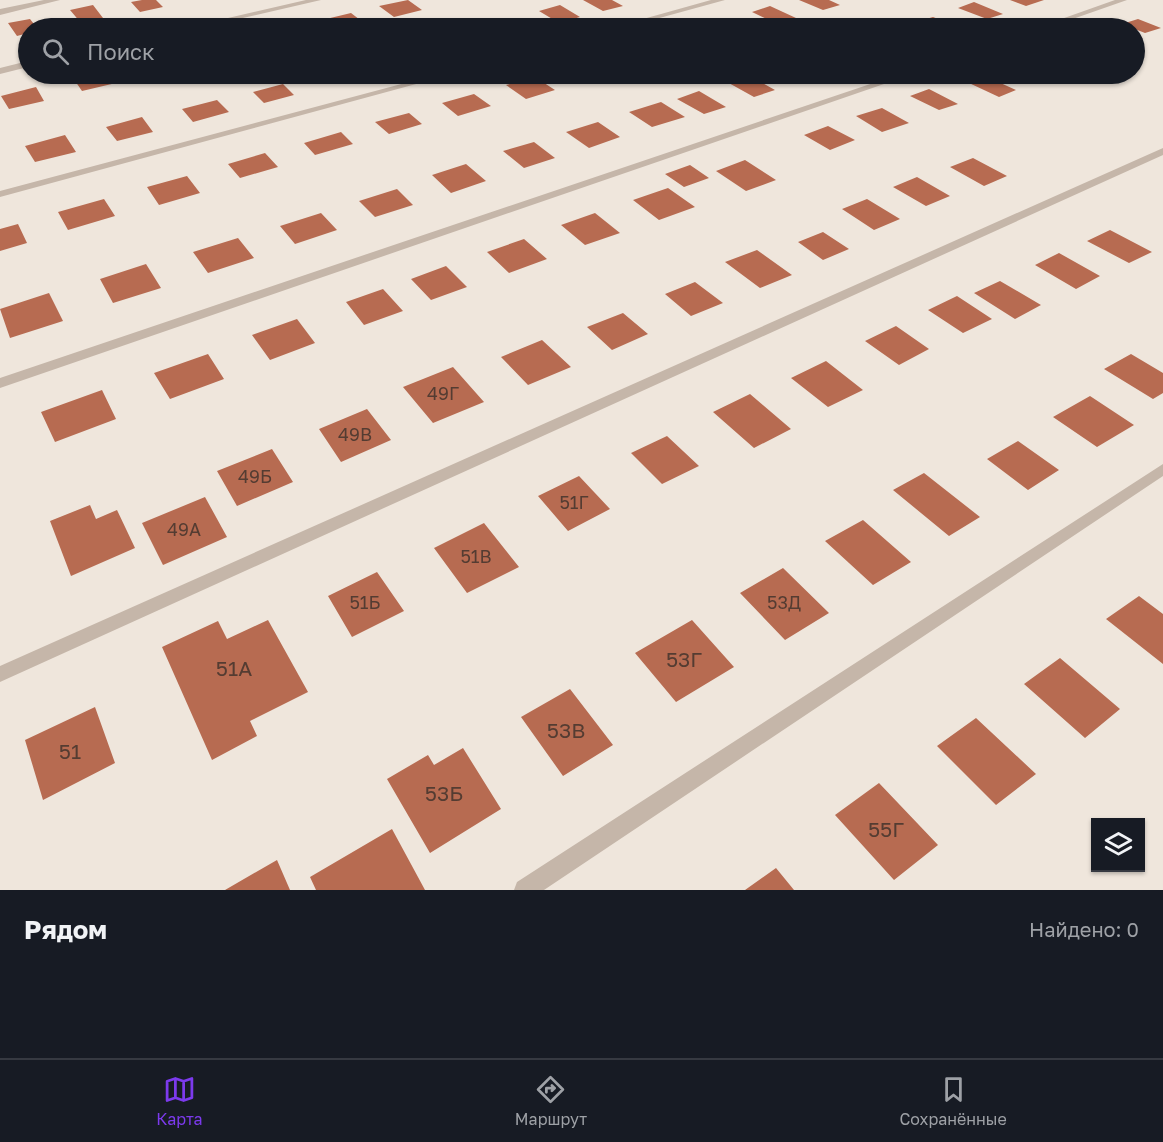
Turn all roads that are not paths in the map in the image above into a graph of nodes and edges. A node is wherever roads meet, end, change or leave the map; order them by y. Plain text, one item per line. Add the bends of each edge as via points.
1 (56, 0) edge
2 (317, 0) edge
3 (721, 0) edge
4 (1124, 0) edge
5 (0, 12) edge
6 (235, 18) edge
7 (653, 18) edge
8 (1070, 18) edge
9 (18, 66) edge
10 (0, 71) edge
11 (411, 84) edge
12 (879, 84) edge
13 (1163, 151) edge
14 (0, 194) edge
15 (0, 383) edge
16 (1163, 469) edge
17 (0, 674) edge
18 (525, 890) edge

1 - 5 street
2 - 6 street
3 - 7 street
4 - 8 street
9 - 10 street
11 - 14 street
12 - 15 street
13 - 17 street
16 - 18 street

